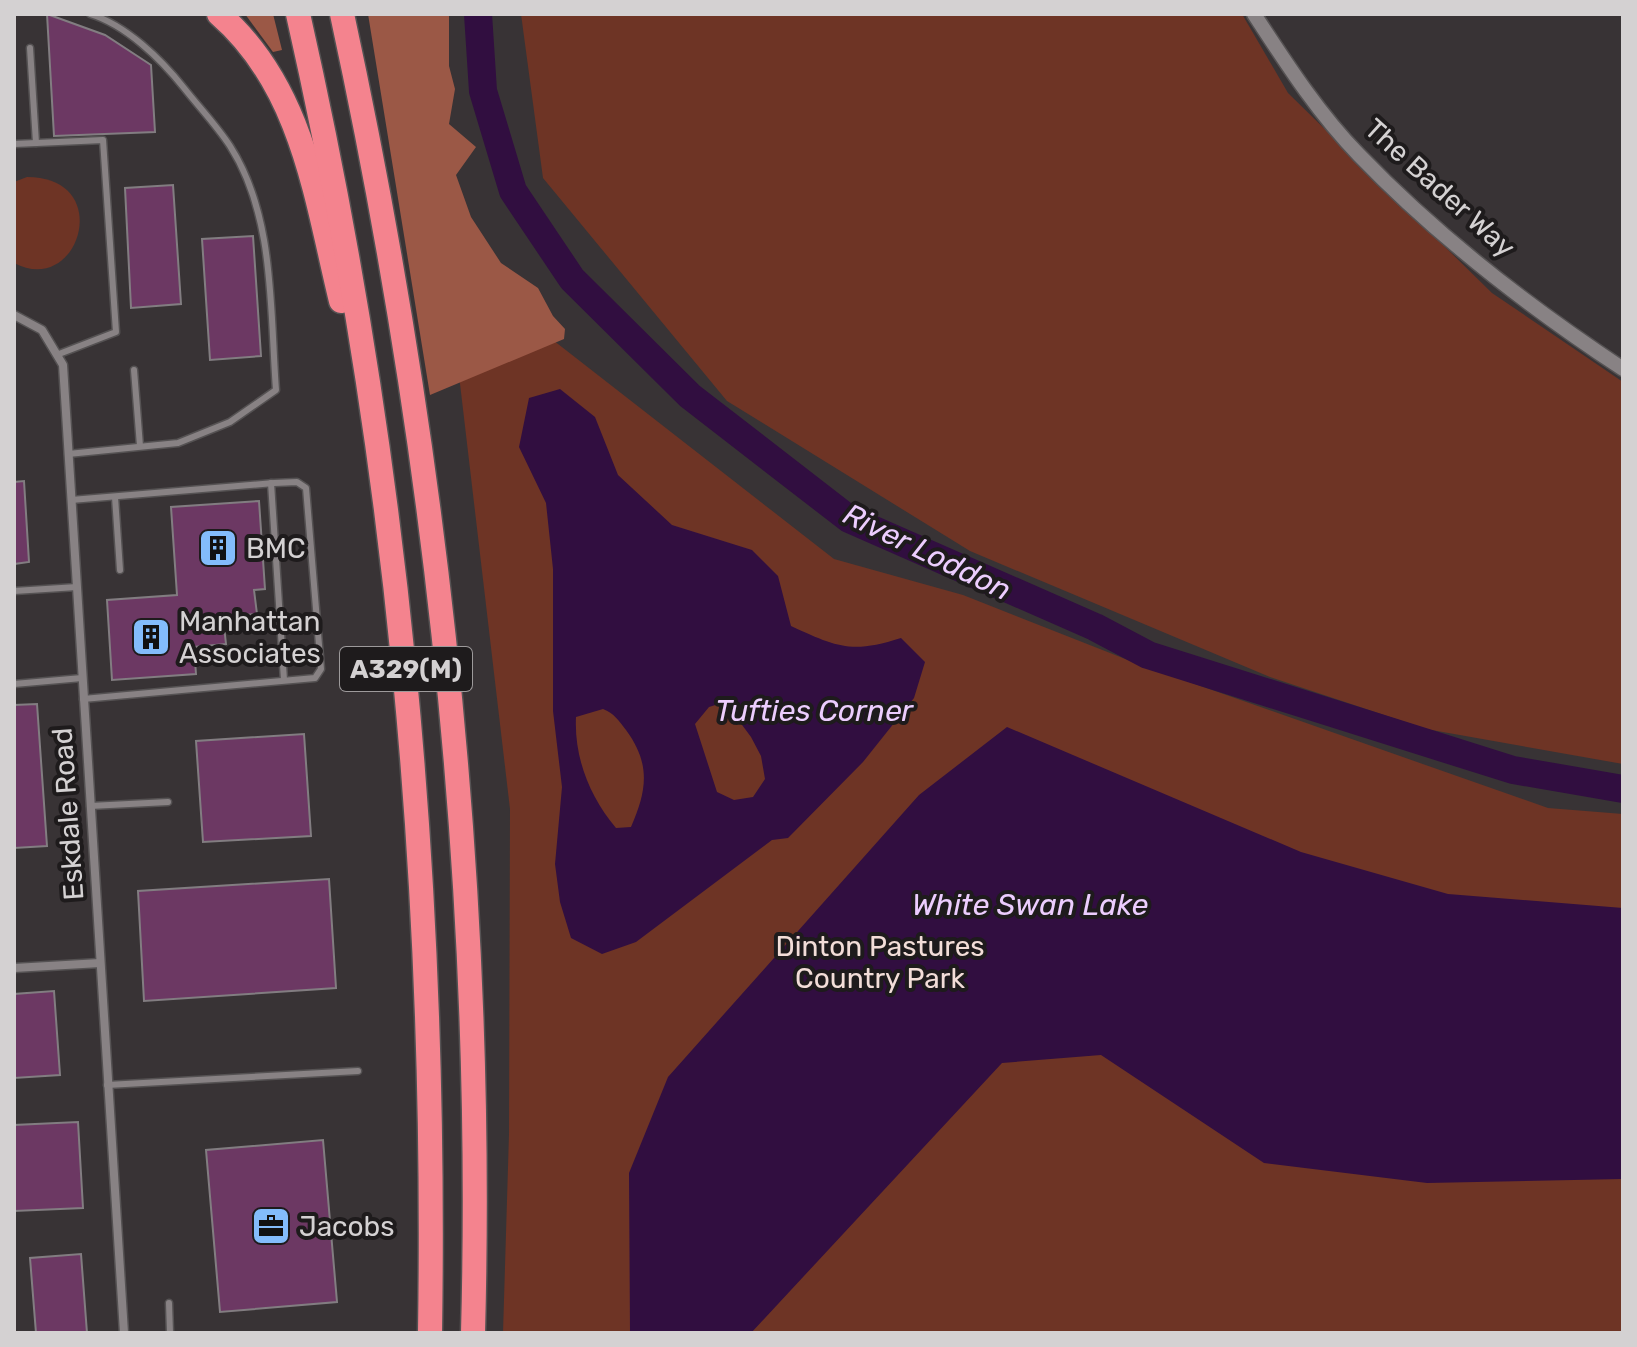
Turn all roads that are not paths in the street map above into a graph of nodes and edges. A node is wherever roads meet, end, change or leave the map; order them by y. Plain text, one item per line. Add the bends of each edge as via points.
1 (90, 14) edge
2 (219, 14) edge
3 (298, 14) edge
4 (342, 14) edge
5 (1254, 14) edge
6 (30, 48) dead end
7 (36, 143) junction
8 (14, 144) edge
9 (14, 315) edge
10 (59, 354) junction
11 (1623, 369) edge
12 (134, 370) dead end
13 (140, 446) junction
14 (68, 454) junction
15 (383, 479) junction
16 (271, 483) junction
17 (115, 497) junction
18 (71, 500) junction
19 (120, 570) dead end
20 (77, 587) junction
21 (14, 591) edge
22 (82, 678) junction
23 (284, 680) junction
24 (14, 684) edge
25 (83, 699) junction
26 (168, 802) dead end
27 (90, 806) junction
28 (100, 963) junction
29 (14, 968) edge
30 (358, 1071) dead end
31 (107, 1085) junction
32 (169, 1303) dead end
33 (124, 1333) edge
34 (170, 1333) edge
35 (430, 1333) edge
36 (473, 1333) edge

1 - 13 lane via 107,19 167,67 231,147 251,194 265,251 276,390 230,422 178,443
2 - 15 highway, A329(M) via 262,61 304,150
3 - 15 highway, A329(M) via 347,251
4 - 36 highway, A329(M) via 408,352 451,689 471,979
5 - 11 street, The Bader Way via 1296,79 1359,156 1524,297
6 - 7 lane
7 - 8 lane
7 - 10 lane via 103,140 116,332
9 - 10 street via 42,330
10 - 14 street, Eskdale Road
12 - 13 lane
13 - 14 lane
14 - 18 street, Eskdale Road
15 - 35 highway, A329(M) via 403,640 424,901 432,1134
16 - 17 lane
16 - 23 lane
16 - 23 lane via 297,482 306,488 321,669 315,678
17 - 18 lane
17 - 19 lane
18 - 20 street, Eskdale Road
20 - 21 lane
20 - 22 street, Eskdale Road
22 - 24 lane
22 - 25 street, Eskdale Road
23 - 25 lane
25 - 27 street, Eskdale Road
26 - 27 lane
27 - 28 street, Eskdale Road
28 - 29 street
28 - 31 street, Eskdale Road
30 - 31 lane
31 - 33 street, Eskdale Road
32 - 34 lane

